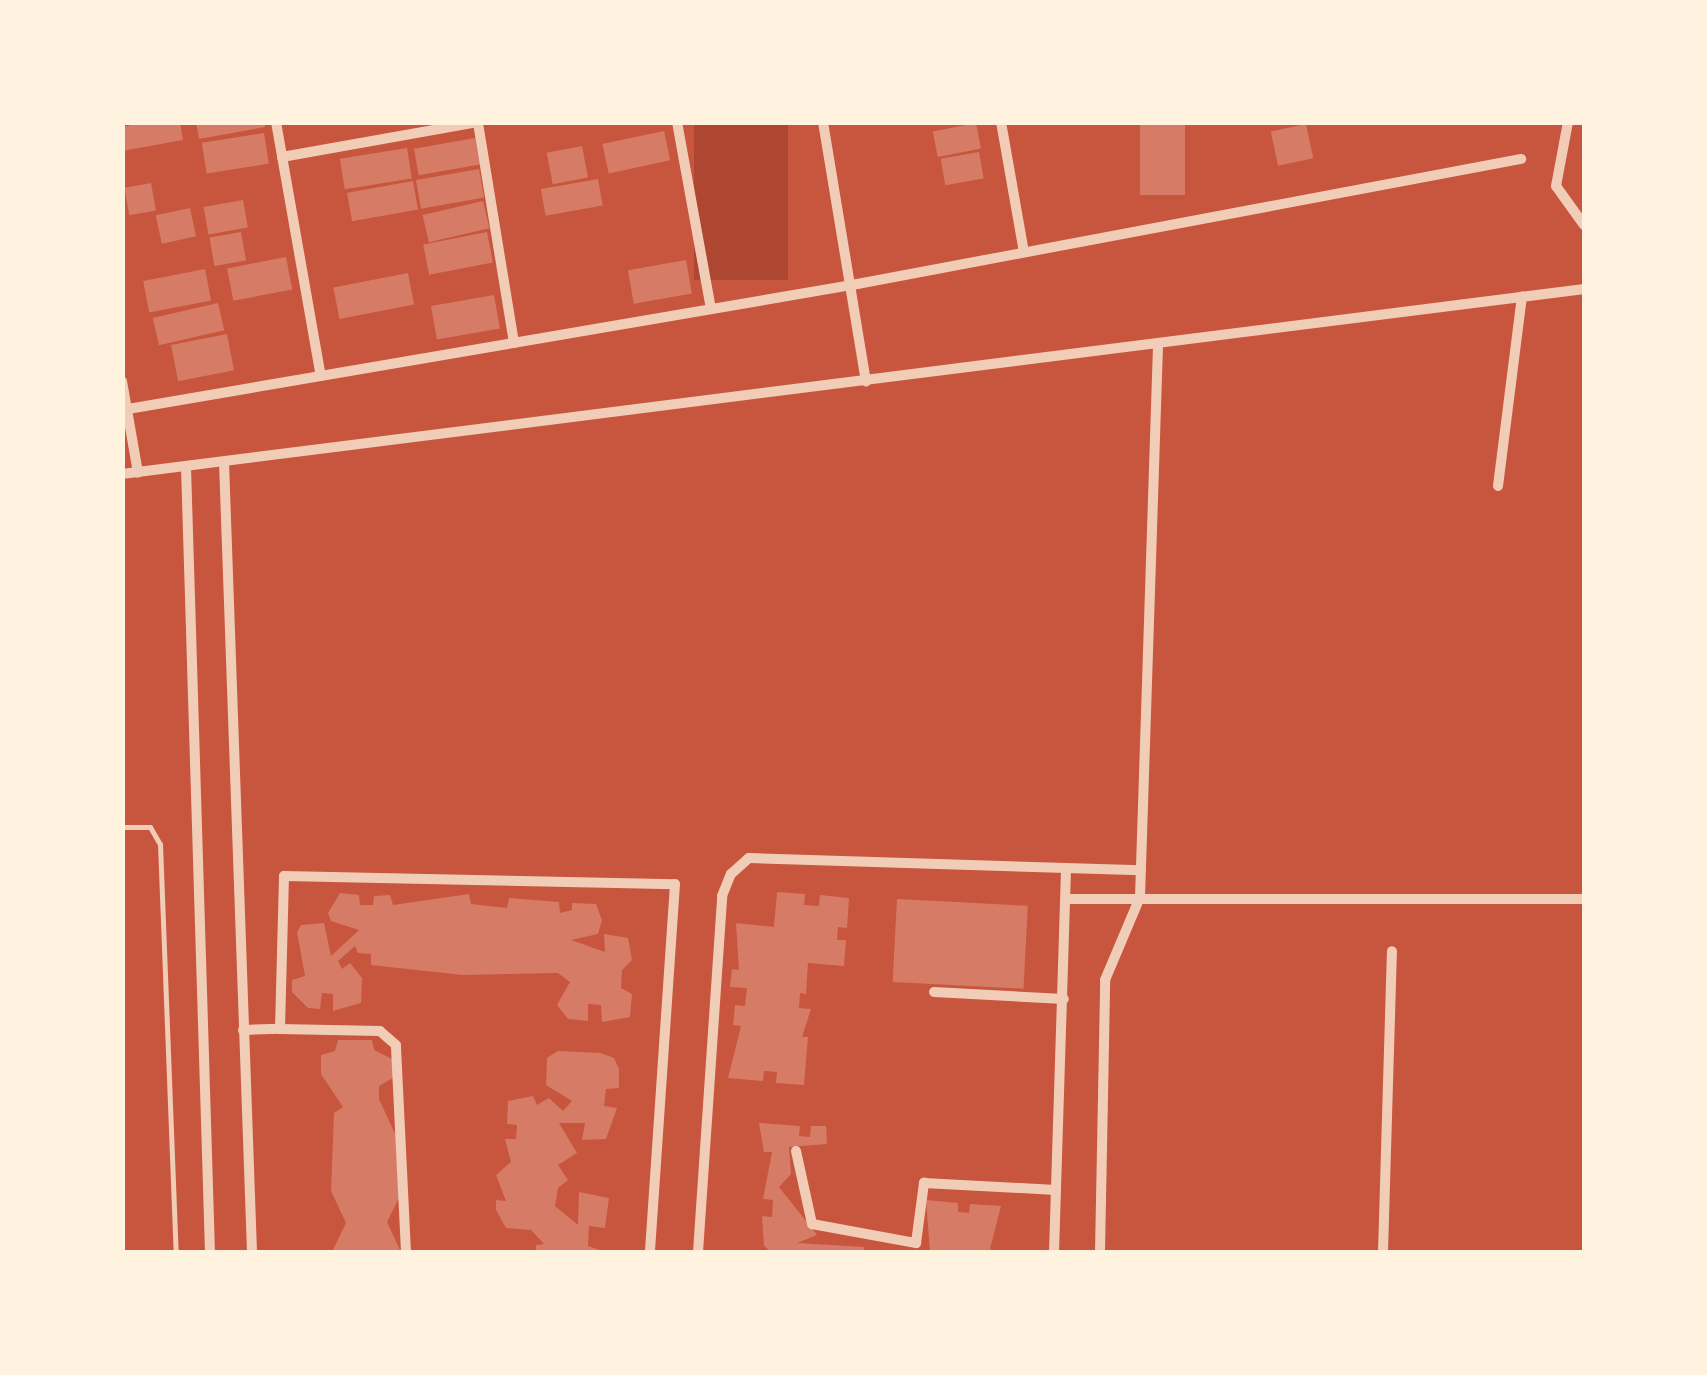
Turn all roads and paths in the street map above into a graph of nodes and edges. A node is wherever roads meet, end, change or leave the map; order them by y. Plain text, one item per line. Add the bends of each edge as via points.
1 (276, 122) edge
2 (677, 122) edge
3 (824, 122) edge
4 (1002, 122) edge
5 (1568, 122) edge
6 (478, 123) edge
7 (282, 157) junction
8 (1521, 159) dead end
9 (1584, 225) edge
10 (1024, 252) junction
11 (852, 284) junction
12 (1584, 289) edge
13 (1522, 297) junction
14 (711, 309) junction
15 (514, 342) junction
16 (1158, 345) junction
17 (321, 376) junction
18 (122, 380) edge
19 (866, 381) junction
20 (128, 409) junction
21 (224, 462) junction
22 (186, 467) junction
23 (138, 472) junction
24 (122, 474) edge
25 (1498, 486) dead end
26 (122, 827) edge
27 (1141, 870) junction
28 (1066, 872) junction
29 (1140, 897) junction
30 (1067, 899) junction
31 (1584, 899) edge
32 (1392, 951) dead end
33 (934, 992) dead end
34 (1064, 999) junction
35 (280, 1028) junction
36 (243, 1030) junction
37 (796, 1151) dead end
38 (1056, 1190) junction
39 (176, 1252) edge
40 (210, 1252) edge
41 (252, 1252) edge
42 (406, 1252) edge
43 (650, 1252) edge
44 (698, 1252) edge
45 (1054, 1252) edge
46 (1100, 1252) edge
47 (1383, 1252) edge

1 - 7 street
2 - 14 street
3 - 11 street
4 - 10 street
5 - 9 street via 1556,186
6 - 7 street
6 - 15 street
7 - 17 street
8 - 10 street
10 - 11 street
11 - 14 street
11 - 19 street
12 - 13 street
13 - 16 street
13 - 25 street
14 - 15 street
15 - 17 street
16 - 19 street
16 - 27 street
17 - 20 street
18 - 20 street
19 - 21 street
20 - 23 street
21 - 22 street
21 - 36 street
22 - 23 street
22 - 40 street
23 - 24 street
26 - 39 lane via 150,827 160,844
27 - 28 street
27 - 29 street
28 - 30 street
28 - 44 street via 749,858 730,874 722,896
29 - 30 street
29 - 31 street
29 - 46 street via 1105,980
30 - 34 street
32 - 47 street
33 - 34 street
34 - 38 street
35 - 36 street
35 - 42 street via 380,1030 396,1045
35 - 43 street via 284,876 676,884
36 - 41 street
37 - 38 street via 812,1224 916,1243 924,1183
38 - 45 street

